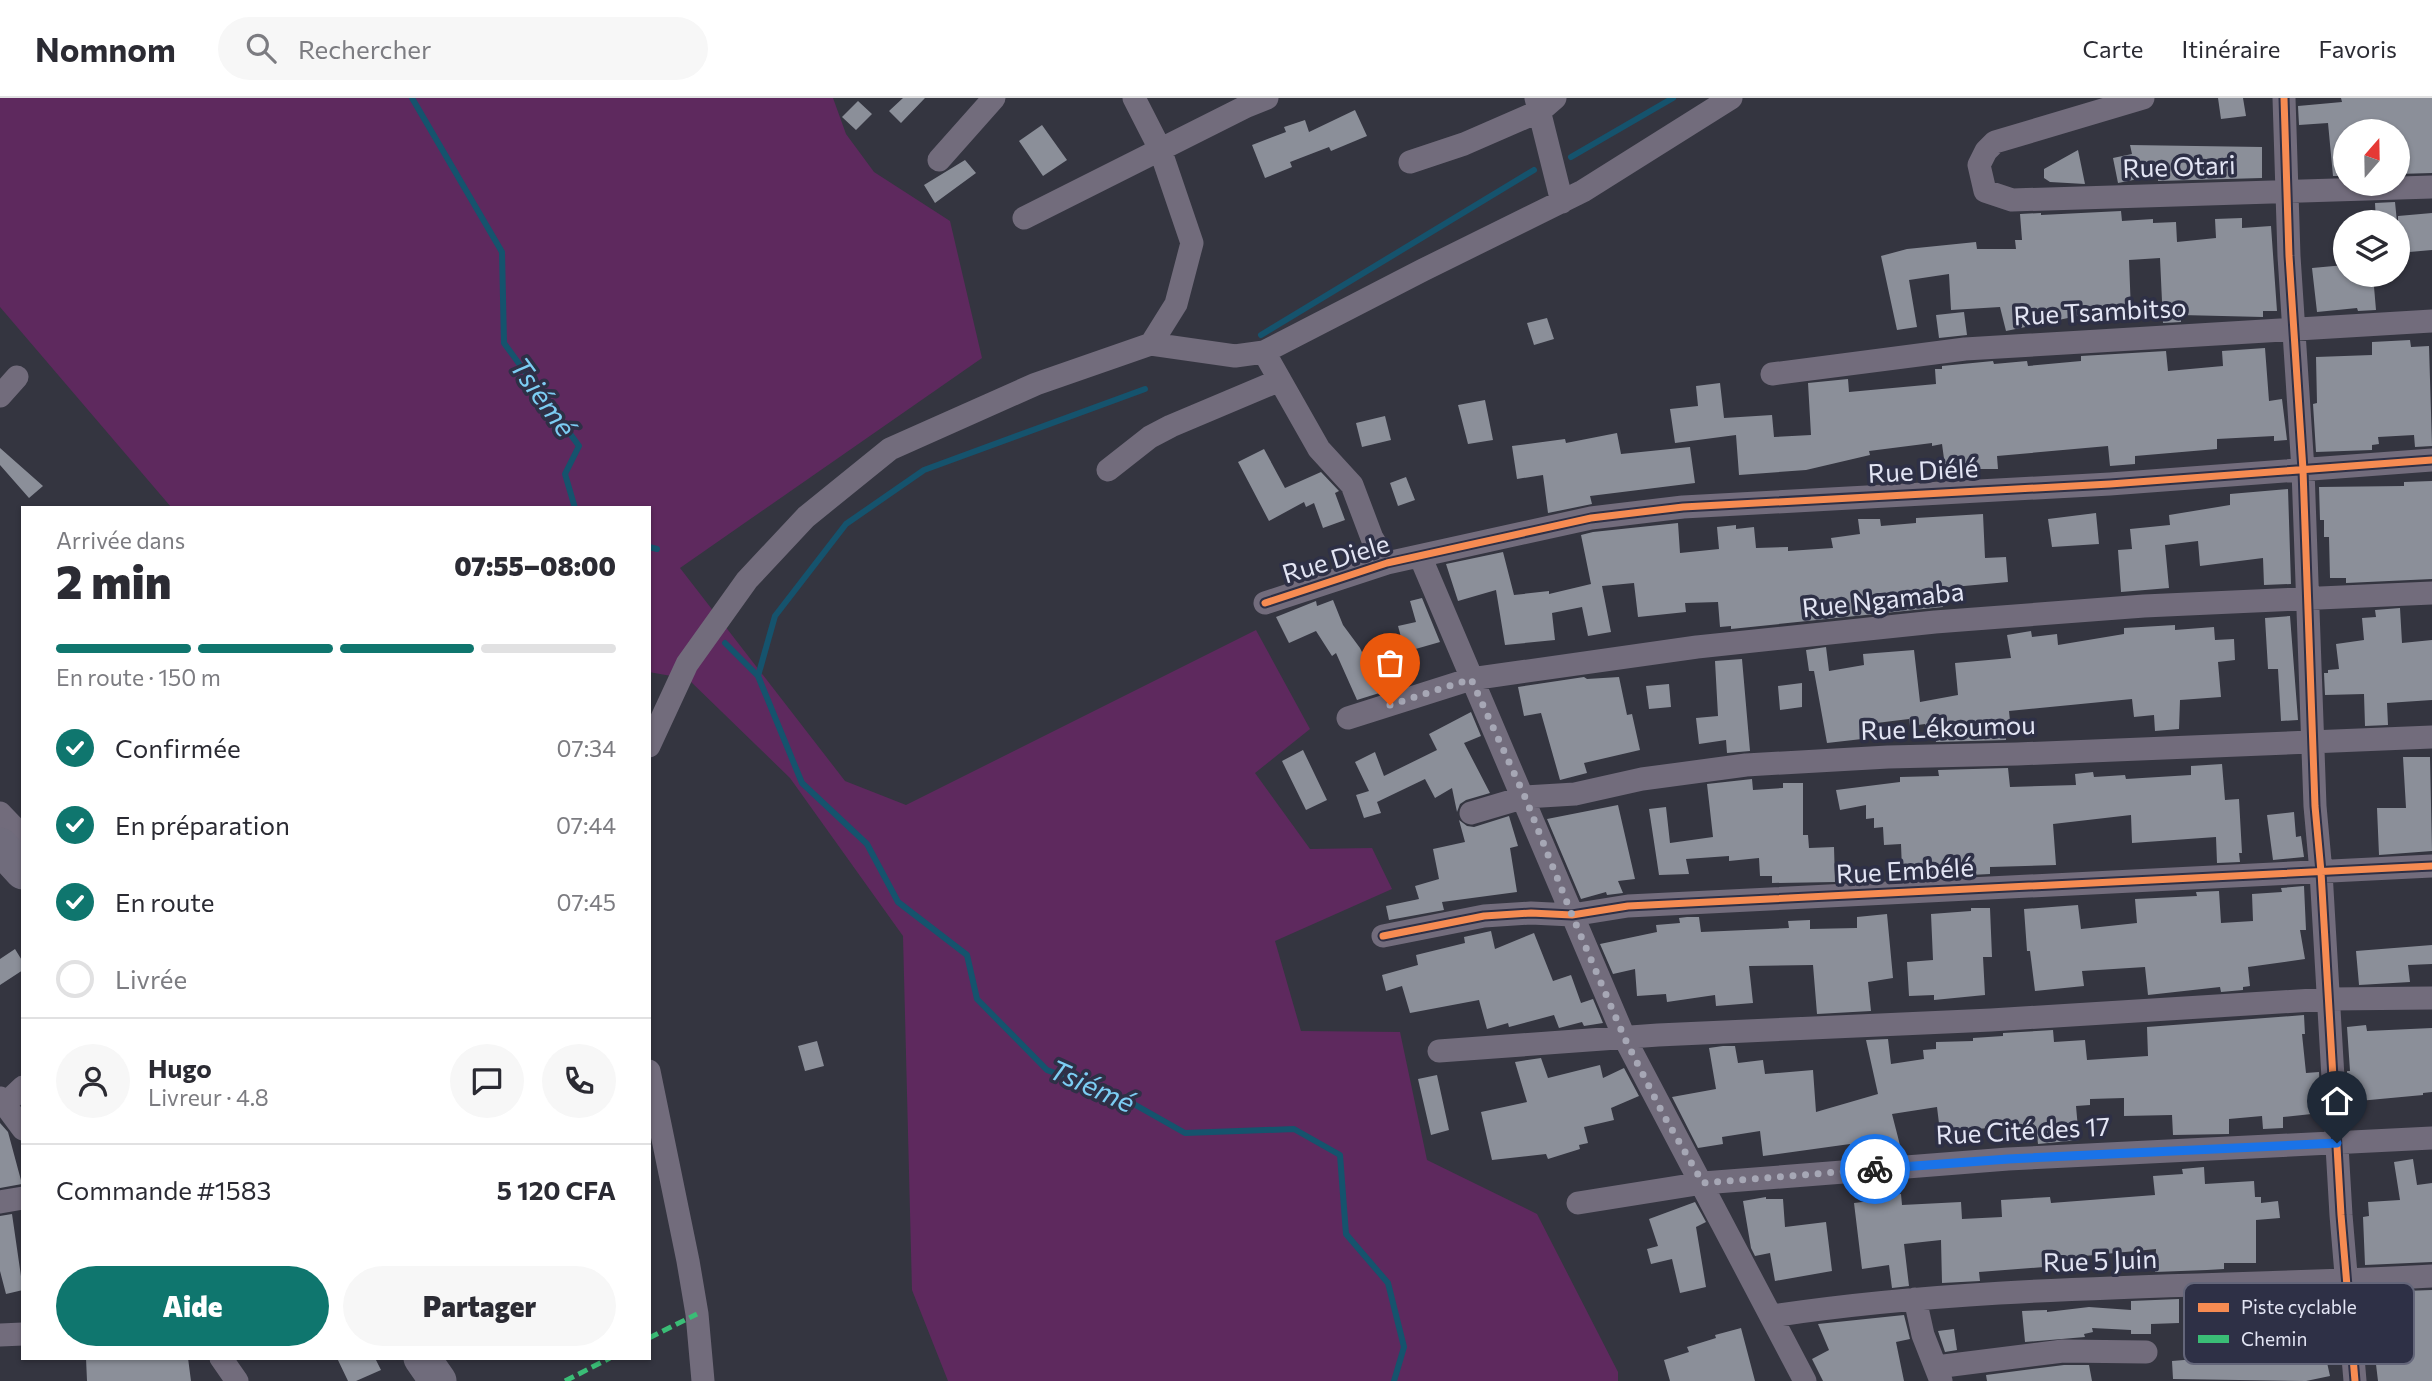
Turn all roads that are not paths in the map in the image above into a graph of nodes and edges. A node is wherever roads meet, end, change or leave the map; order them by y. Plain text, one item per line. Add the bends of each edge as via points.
1 (994, 98) edge
2 (1134, 98) edge
3 (1267, 98) edge
4 (1731, 98) edge
5 (2143, 98) edge
6 (2284, 98) edge
7 (1543, 102) edge
8 (1160, 149) junction
9 (939, 160) dead end
10 (1410, 162) dead end
11 (2432, 187) edge
12 (2288, 192) junction
13 (1562, 202) junction
14 (1024, 218) dead end
15 (2432, 321) edge
16 (2293, 330) junction
17 (1151, 344) junction
18 (1264, 352) junction
19 (1772, 374) dead end
20 (17, 377) dead end
21 (1279, 380) junction
22 (0, 396) edge
23 (2432, 460) edge
24 (1108, 470) dead end
25 (2303, 470) junction
26 (1420, 556) junction
27 (1387, 563) junction
28 (2432, 593) edge
29 (2307, 599) junction
30 (1265, 603) dead end
31 (1471, 679) junction
32 (1348, 718) dead end
33 (2432, 737) edge
34 (651, 742) edge
35 (2313, 744) junction
36 (1525, 797) junction
37 (0, 813) edge
38 (1471, 813) dead end
39 (21, 834) edge
40 (0, 846) edge
41 (2432, 866) edge
42 (21, 869) edge
43 (2321, 872) junction
44 (1572, 915) junction
45 (1383, 936) dead end
46 (2432, 998) edge
47 (2329, 999) junction
48 (1625, 1039) junction
49 (1439, 1051) dead end
50 (651, 1081) edge
51 (21, 1088) edge
52 (2, 1101) edge
53 (21, 1126) edge
54 (2432, 1138) edge
55 (2337, 1143) junction
56 (668, 1166) junction
57 (651, 1181) edge
58 (1703, 1183) junction
59 (21, 1198) edge
60 (0, 1202) edge
61 (1578, 1203) dead end
62 (2432, 1276) edge
63 (2348, 1281) junction
64 (2275, 1283) edge
65 (2184, 1286) edge
66 (1915, 1299) junction
67 (1772, 1316) junction
68 (21, 1334) edge
69 (0, 1335) edge
70 (2146, 1352) dead end
71 (222, 1360) edge
72 (423, 1360) edge
73 (1939, 1374) edge
74 (237, 1381) edge
75 (438, 1381) edge
76 (703, 1381) edge
77 (1805, 1381) edge

1 - 9 street
2 - 8 street
3 - 8 street
4 - 13 street
5 - 12 street, Rue Otari via 1995,142 1979,165 1985,191 2012,200
6 - 12 street
7 - 10 street via 1464,144
7 - 13 street
8 - 14 street
8 - 17 street via 1192,243 1175,304
11 - 12 street, Rue Otari
12 - 16 street
13 - 18 street
15 - 16 street, Rue Tsambitso
16 - 19 street, Rue Tsambitso via 1965,349
16 - 25 street
17 - 18 street via 1235,356
17 - 34 street via 1036,384 879,457 806,517 747,580 687,664
18 - 21 street
20 - 22 street
21 - 24 street via 1171,425
21 - 27 street via 1319,449 1352,485
23 - 25 street, Rue Diélé
25 - 26 street, Rue Diélé via 1683,507 1591,517
25 - 29 street
26 - 27 street, Rue Diele
26 - 31 street
27 - 30 street, Rue Diele
28 - 29 street, Rue Ngamaba
29 - 31 street, Rue Ngamaba via 1936,622 1697,647
29 - 35 street
31 - 32 street, Rue Ngamaba
31 - 36 street
33 - 35 street, Rue Lékoumou
35 - 36 street, Rue Lékoumou via 1746,765 1642,779 1575,794
35 - 43 street
36 - 38 street, Rue Lékoumou
36 - 44 street
37 - 39 street
40 - 42 main road
41 - 43 street, Rue Embélé
43 - 44 street, Rue Embélé via 1628,906
43 - 47 street
44 - 45 street, Rue Embélé via 1484,916
44 - 48 street
46 - 47 street
47 - 48 street
47 - 55 street
48 - 49 street
48 - 58 street
50 - 56 street
51 - 52 street
52 - 53 street
54 - 55 street, Rue Cité des 17
55 - 58 street, Rue Cité des 17 via 2008,1159
55 - 63 street
56 - 57 street
56 - 76 street via 697,1314
58 - 61 street, Rue Cité des 17
58 - 67 street
59 - 60 street
62 - 63 street, Rue 5 Juin
63 - 64 street, Rue 5 Juin
65 - 66 street, Rue 5 Juin
66 - 67 street, Rue 5 Juin
66 - 73 street
67 - 77 street
68 - 69 street
70 - 73 street via 2063,1351
71 - 74 street
72 - 75 main road

